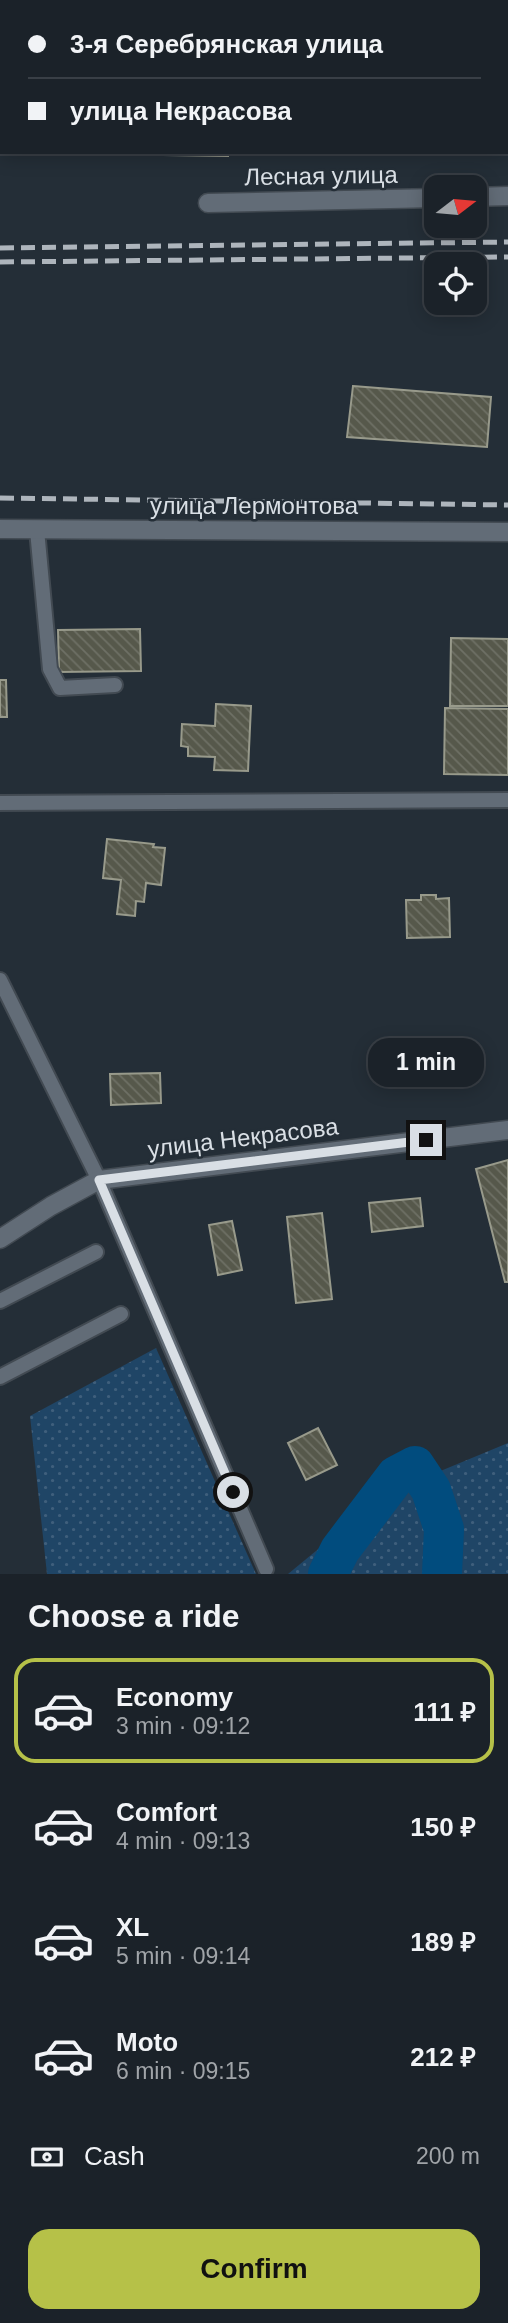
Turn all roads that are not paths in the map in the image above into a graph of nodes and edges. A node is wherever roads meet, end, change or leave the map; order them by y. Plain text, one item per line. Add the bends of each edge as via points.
1 (508, 196) edge
2 (487, 197) edge
3 (424, 198) edge
4 (208, 203) dead end
5 (0, 529) edge
6 (37, 530) junction
7 (508, 532) edge
8 (115, 685) dead end
9 (508, 800) edge
10 (0, 803) edge
11 (0, 980) edge
12 (508, 1130) edge
13 (99, 1180) junction
14 (0, 1239) edge
15 (96, 1252) dead end
16 (0, 1301) edge
17 (121, 1314) dead end
18 (0, 1377) edge
19 (266, 1569) dead end

1 - 2 street
3 - 4 street, Лесная улица
5 - 6 street, улица Лермонтова
6 - 7 street, улица Лермонтова
6 - 8 lane via 50,669 60,688
9 - 10 lane
11 - 13 lane
12 - 13 street, улица Некрасова
13 - 14 street, улица Некрасова
13 - 19 lane
15 - 16 lane
17 - 18 lane

